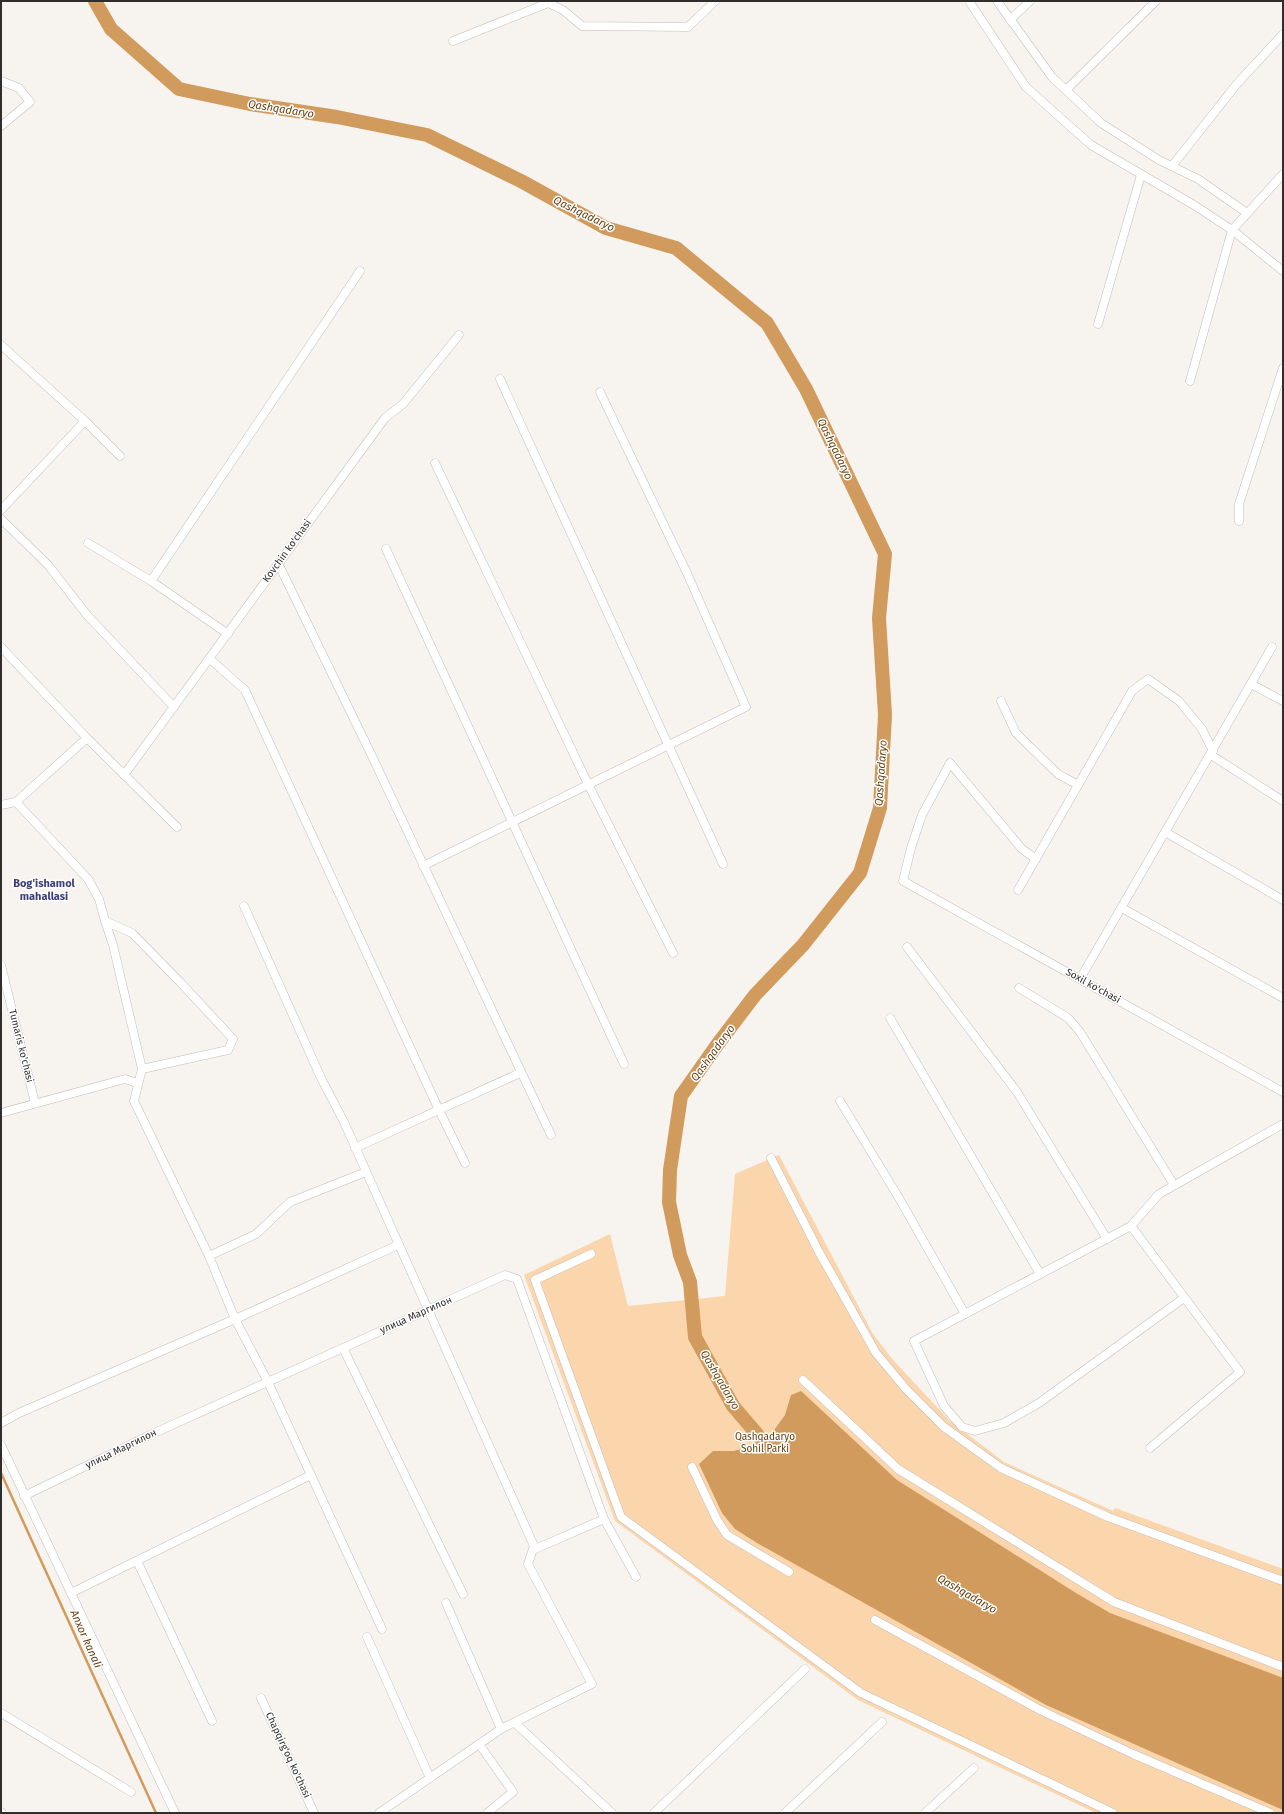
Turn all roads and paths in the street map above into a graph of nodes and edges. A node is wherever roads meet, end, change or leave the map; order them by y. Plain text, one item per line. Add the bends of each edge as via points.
1 (715, 1) edge
2 (969, 1) edge
3 (997, 1) edge
4 (1030, 1) edge
5 (1156, 1) edge
6 (1010, 20) junction
7 (1283, 34) edge
8 (453, 41) dead end
9 (1, 81) edge
10 (1066, 90) junction
11 (1, 126) edge
12 (1172, 166) junction
13 (1283, 174) edge
14 (1141, 175) junction
15 (1247, 213) junction
16 (1232, 230) junction
17 (360, 271) dead end
18 (1283, 271) edge
19 (1098, 324) dead end
20 (459, 335) dead end
21 (1, 345) edge
22 (1283, 368) edge
23 (500, 379) dead end
24 (1190, 381) dead end
25 (600, 392) dead end
26 (86, 421) junction
27 (120, 456) dead end
28 (435, 463) dead end
29 (1, 510) edge
30 (1, 519) edge
31 (1239, 522) dead end
32 (88, 543) dead end
33 (386, 549) dead end
34 (278, 563) junction
35 (151, 581) junction
36 (228, 634) junction
37 (1, 647) edge
38 (1272, 647) dead end
39 (210, 658) junction
40 (1251, 684) junction
41 (1002, 701) dead end
42 (1283, 701) edge
43 (174, 707) junction
44 (87, 738) junction
45 (668, 745) junction
46 (1212, 753) junction
47 (124, 775) junction
48 (588, 784) junction
49 (1078, 785) junction
50 (1283, 800) edge
51 (16, 802) junction
52 (1, 805) edge
53 (511, 822) junction
54 (177, 827) dead end
55 (1165, 832) junction
56 (1036, 859) junction
57 (723, 864) dead end
58 (423, 866) junction
59 (1018, 890) dead end
60 (1283, 900) edge
61 (244, 906) dead end
62 (1122, 908) junction
63 (105, 921) junction
64 (907, 948) dead end
65 (673, 953) dead end
66 (1, 965) edge
67 (1080, 979) junction
68 (1019, 988) dead end
69 (1283, 998) edge
70 (890, 1018) dead end
71 (624, 1064) dead end
72 (142, 1069) junction
73 (520, 1073) junction
74 (137, 1083) junction
75 (1283, 1092) edge
76 (840, 1100) dead end
77 (35, 1103) junction
78 (438, 1110) junction
79 (1, 1113) edge
80 (1283, 1124) edge
81 (551, 1135) dead end
82 (355, 1148) junction
83 (771, 1158) dead end
84 (465, 1163) dead end
85 (366, 1172) junction
86 (1174, 1185) junction
87 (1131, 1226) junction
88 (1107, 1239) junction
89 (398, 1245) junction
90 (591, 1254) dead end
91 (209, 1256) junction
92 (1040, 1274) junction
93 (1184, 1298) junction
94 (427, 1310) junction
95 (965, 1314) junction
96 (235, 1319) junction
97 (343, 1348) junction
98 (803, 1380) dead end
99 (268, 1382) junction
100 (1, 1423) edge
101 (1, 1445) edge
102 (1150, 1448) dead end
103 (692, 1467) dead end
104 (311, 1475) junction
105 (24, 1496) junction
106 (604, 1519) junction
107 (533, 1550) junction
108 (137, 1561) junction
109 (789, 1572) dead end
110 (636, 1577) dead end
111 (1283, 1581) edge
112 (71, 1593) junction
113 (463, 1594) dead end
114 (446, 1603) dead end
115 (875, 1620) dead end
116 (382, 1629) dead end
117 (368, 1637) dead end
118 (1283, 1667) edge
119 (805, 1669) dead end
120 (261, 1698) dead end
121 (1, 1713) edge
122 (212, 1721) dead end
123 (882, 1722) dead end
124 (515, 1723) junction
125 (501, 1730) junction
126 (479, 1744) junction
127 (974, 1768) dead end
128 (430, 1778) junction
129 (131, 1792) dead end
130 (175, 1813) edge
131 (314, 1813) edge
132 (379, 1813) edge
133 (487, 1813) edge
134 (612, 1813) edge
135 (654, 1813) edge
136 (784, 1813) edge
137 (924, 1813) edge
138 (1113, 1813) edge
139 (1270, 1813) edge

1 - 8 street via 688,27 649,28 582,26 563,10 548,3
2 - 14 street via 1026,87 1091,145
3 - 6 street
4 - 6 street
5 - 10 street
6 - 10 street via 1052,76
7 - 12 street via 1236,85
9 - 11 street via 19,88 30,102
10 - 12 street via 1101,123
12 - 15 street via 1198,179
13 - 15 street
14 - 16 street
14 - 19 street
15 - 16 street
16 - 18 street
16 - 24 street
17 - 35 street
20 - 34 street, Kovchin ko'chasi via 403,404 386,418
21 - 26 street
22 - 31 street via 1239,504
23 - 45 street
25 - 45 street via 687,573 746,707
26 - 27 street
26 - 29 street
28 - 48 street
30 - 43 street via 48,565 87,615
32 - 35 street
33 - 53 street
34 - 36 street, Kovchin ko'chasi
34 - 58 street
35 - 36 street
36 - 39 street, Kovchin ko'chasi
37 - 44 street
38 - 40 street
39 - 43 street, Kovchin ko'chasi
39 - 78 street via 245,690
40 - 42 street
40 - 46 street
41 - 49 street via 1016,733 1058,774
43 - 47 street, Kovchin ko'chasi
44 - 47 street
44 - 51 street
45 - 48 street
45 - 57 street
46 - 49 street via 1202,729 1179,701 1148,679 1132,691
46 - 50 street
46 - 55 street
47 - 54 street
48 - 53 street
48 - 65 street
49 - 56 street
51 - 52 street
51 - 63 street via 88,879 99,898
53 - 58 street
53 - 71 street
55 - 60 street
55 - 62 street
56 - 59 street
56 - 67 street, Soxil ko'chasi via 1022,849 950,763 922,815 903,881
58 - 73 street
61 - 82 street
62 - 67 street
62 - 69 street
63 - 72 street
63 - 72 street via 132,933 233,1039 228,1050
64 - 88 street via 1016,1092
66 - 77 street, Tumaris ko'chasi
67 - 75 street, Soxil ko'chasi
68 - 86 street via 1068,1018 1080,1032
70 - 92 street
72 - 74 street
73 - 78 street
73 - 81 street
74 - 77 street via 125,1079
74 - 91 street via 134,1101
76 - 95 street
77 - 79 street
78 - 82 street
78 - 84 street
80 - 86 street
82 - 85 street
83 - 111 street via 818,1252 876,1353 906,1389 944,1427 1001,1468 1094,1510
85 - 89 street
85 - 91 street via 290,1202 256,1234
86 - 87 street via 1159,1194
87 - 88 street
87 - 93 street
88 - 92 street
89 - 94 street
89 - 96 street
90 - 138 street via 536,1280 621,1517 861,1693
91 - 96 street
92 - 95 street
93 - 95 street via 1039,1403 1004,1423 975,1431 962,1427 944,1406 914,1341
93 - 102 street via 1240,1372
94 - 97 street, улица Маргилон
94 - 106 street, улица Маргилон via 505,1275 517,1279
94 - 107 street via 534,1546
96 - 99 street
96 - 100 street
97 - 99 street, улица Маргилон
97 - 113 street
98 - 118 street via 898,1469 1114,1602
99 - 104 street
99 - 105 street, улица Маргилон
101 - 105 street
103 - 109 street via 717,1520 727,1535
104 - 108 street
104 - 116 street
105 - 112 street
106 - 107 street
106 - 110 street, улица Маргилон
107 - 124 street via 528,1564 592,1684
108 - 112 street
108 - 122 street
112 - 130 street
114 - 125 street
115 - 139 street via 1042,1711 1133,1754
117 - 128 street
119 - 135 street
120 - 131 street, Chapqirg'oq ko'chasi
121 - 129 street
123 - 136 street
124 - 125 street
124 - 134 street
125 - 126 street
126 - 128 street
126 - 133 street via 513,1792
127 - 137 street
128 - 132 street

